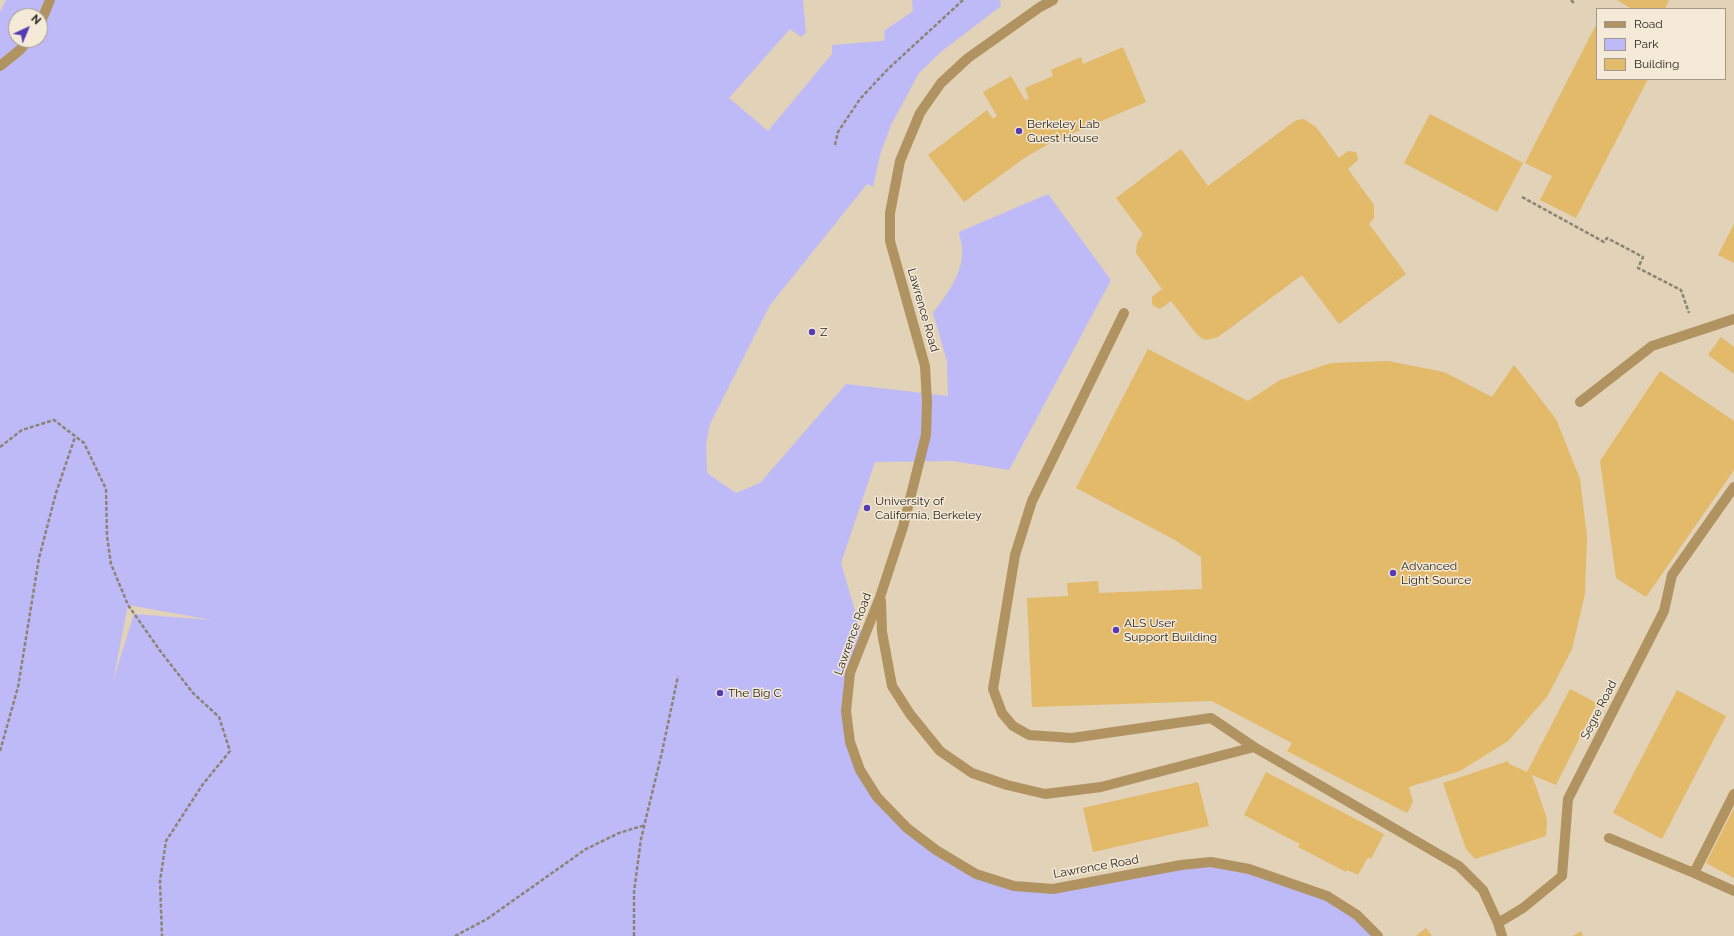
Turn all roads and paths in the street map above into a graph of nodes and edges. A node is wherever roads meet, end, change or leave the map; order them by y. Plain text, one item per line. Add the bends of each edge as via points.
1 (963, 0) edge
2 (1053, 0) edge
3 (1571, 0) edge
4 (1574, 3) dead end
5 (22, 48) edge
6 (0, 66) edge
7 (836, 145) dead end
8 (1522, 197) dead end
9 (1681, 290) dead end
10 (1124, 314) dead end
11 (1734, 319) edge
12 (1580, 402) dead end
13 (75, 437) junction
14 (0, 447) edge
15 (1734, 487) edge
16 (880, 597) junction
17 (678, 676) dead end
18 (1254, 746) junction
19 (0, 751) edge
20 (1734, 794) edge
21 (645, 825) junction
22 (1609, 838) dead end
23 (1694, 873) junction
24 (1734, 891) edge
25 (1498, 923) junction
26 (162, 936) edge
27 (455, 936) edge
28 (634, 936) edge
29 (1378, 936) edge
30 (1502, 936) edge

1 - 7 path via 888,69 860,99 838,132
2 - 16 street, Lawrence Road via 968,58 941,83 920,113 900,161 890,213 890,241 925,366 926,436 903,527
3 - 4 path
5 - 6 street
8 - 9 path via 1604,242 1607,238 1643,257 1638,268
10 - 18 street via 1032,501 1015,555 993,689 1002,713 1013,726 1029,735 1072,738 1211,718
11 - 12 street via 1652,346
13 - 14 path via 54,420 22,430
13 - 19 path via 56,493 39,558 18,687
13 - 26 path via 84,443 106,489 107,536 111,564 128,605 193,693 219,717 230,751 203,784 166,841 160,881
15 - 25 street, Segre Road via 1672,575 1664,611 1568,799 1562,876 1523,908
16 - 18 street via 882,632 892,686 910,714 940,751 972,772 1007,785 1045,794 1102,787
16 - 29 street, Lawrence Road via 850,673 846,711 850,742 860,770 877,797 907,828 936,850 976,874 1014,886 1054,889 1181,865 1211,862 1249,869 1327,896 1357,915
17 - 21 path
18 - 25 street via 1459,866 1483,890
20 - 23 street
21 - 27 path via 619,833 586,849 487,919
21 - 28 path via 634,892
22 - 23 street
23 - 24 street
25 - 30 street

